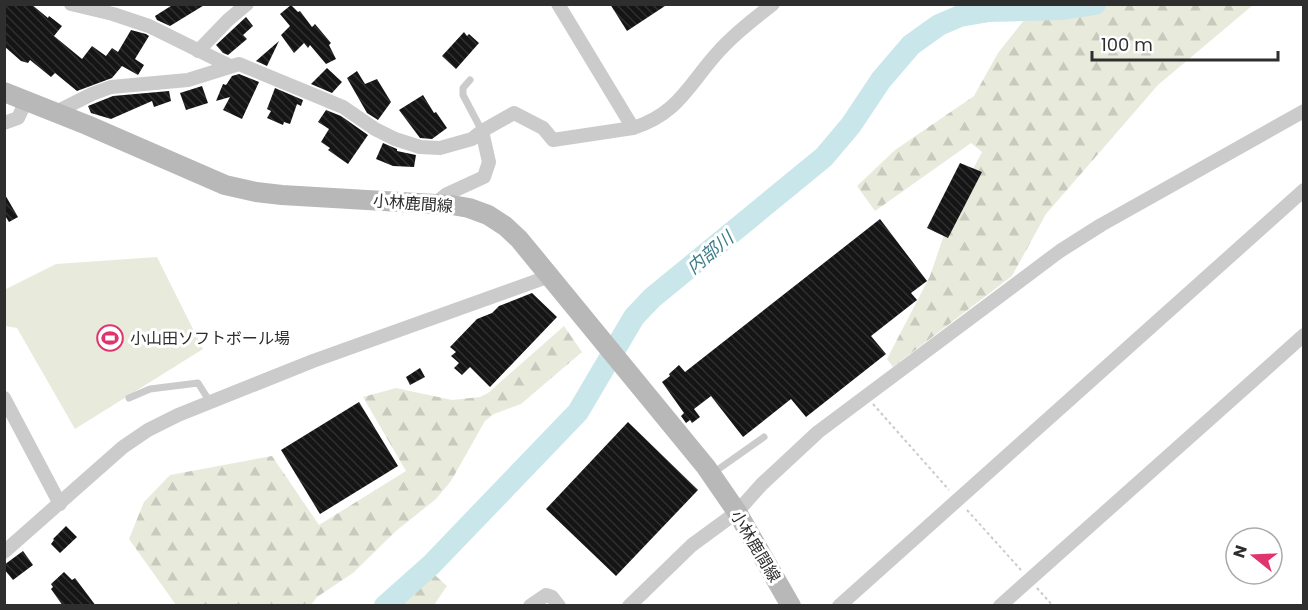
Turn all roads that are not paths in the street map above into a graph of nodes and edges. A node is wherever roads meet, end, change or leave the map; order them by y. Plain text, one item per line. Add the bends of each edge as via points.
1 (71, 4) edge
2 (247, 4) edge
3 (558, 4) edge
4 (773, 4) edge
5 (198, 51) junction
6 (230, 66) junction
7 (470, 80) dead end
8 (4, 92) edge
9 (26, 101) junction
10 (1304, 111) edge
11 (56, 112) junction
12 (4, 123) edge
13 (633, 128) junction
14 (482, 131) junction
15 (1304, 190) edge
16 (436, 203) junction
17 (550, 276) junction
18 (1304, 336) edge
19 (4, 398) edge
20 (129, 398) dead end
21 (210, 402) junction
22 (764, 437) dead end
23 (711, 474) junction
24 (60, 504) junction
25 (737, 512) junction
26 (4, 552) edge
27 (530, 606) edge
28 (559, 606) edge
29 (629, 606) edge
30 (791, 606) edge
31 (839, 606) edge
32 (1000, 606) edge

1 - 5 street via 149,26
2 - 5 street
3 - 13 street
4 - 13 street via 719,50 672,108
5 - 6 street
6 - 11 street via 188,80 111,87
6 - 14 street via 239,64 343,107 375,129 420,147 440,148 472,139
7 - 14 lane via 463,95
8 - 9 main road, 小林鹿間線
9 - 11 main road, 小林鹿間線
9 - 12 street via 18,118
10 - 25 street via 1060,251 818,432
11 - 16 main road, 小林鹿間線 via 225,185 245,190
13 - 14 street via 553,140 543,128 514,113
14 - 16 street via 489,162 484,177
15 - 31 street
16 - 17 main road, 小林鹿間線 via 488,215 519,239
17 - 21 street
17 - 23 main road, 小林鹿間線
18 - 32 street
19 - 24 street
20 - 21 lane via 150,389 198,383
21 - 24 street via 131,441
22 - 23 lane
23 - 25 main road, 小林鹿間線
24 - 26 street
25 - 29 street via 692,545
25 - 30 main road, 小林鹿間線
27 - 28 street via 546,595

